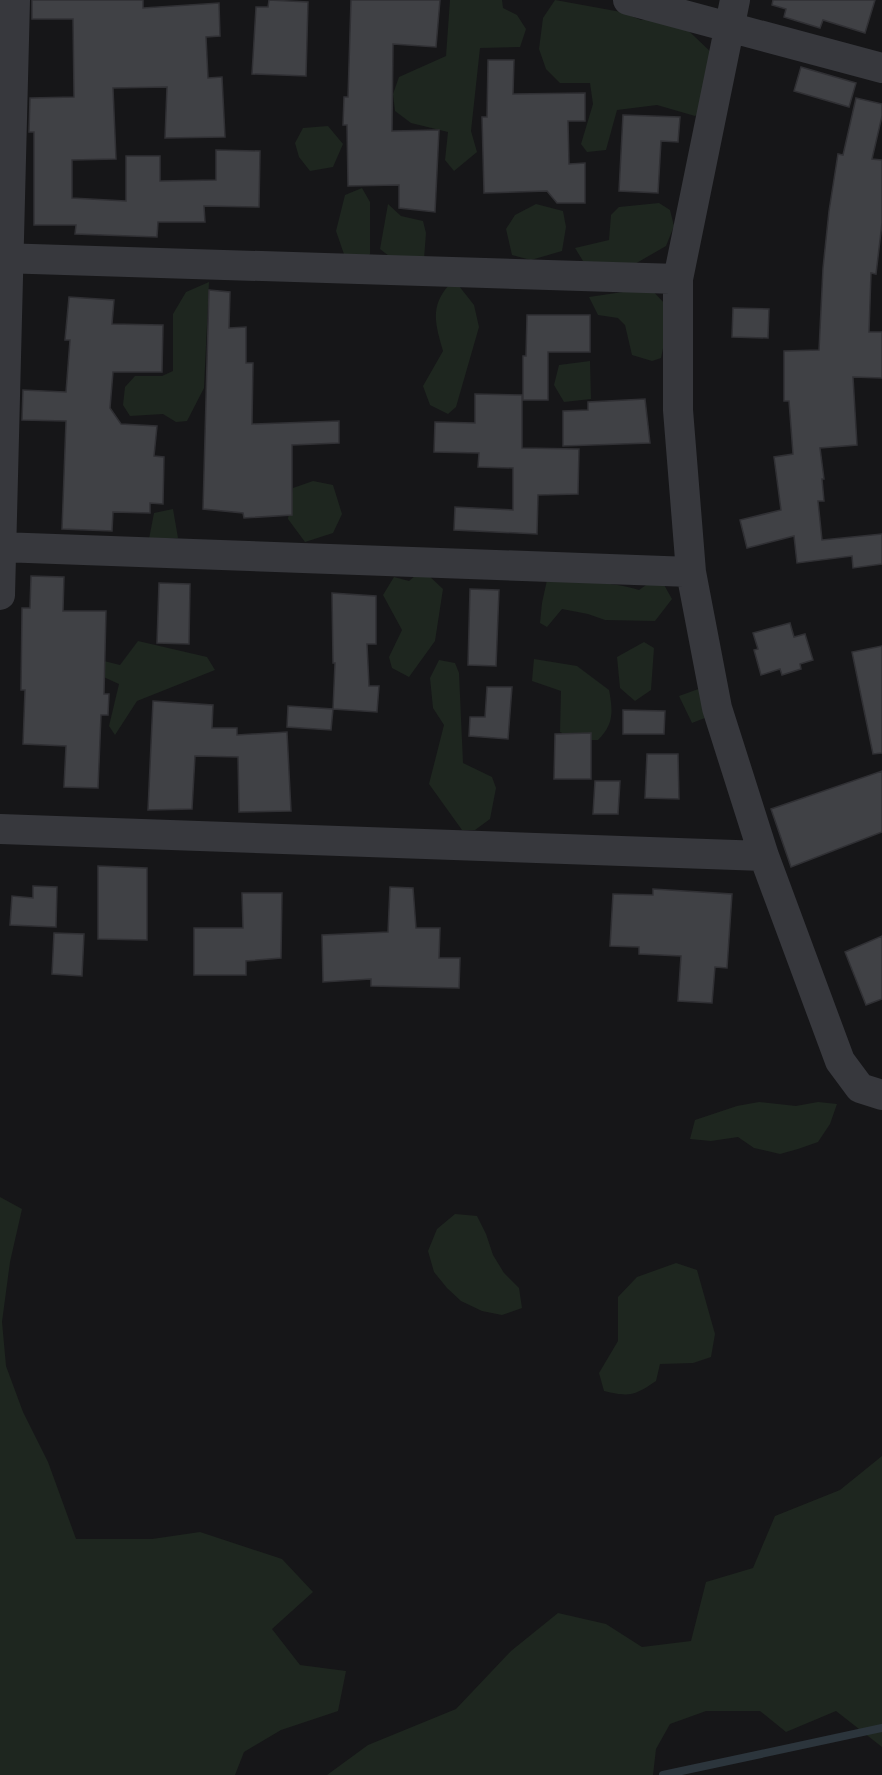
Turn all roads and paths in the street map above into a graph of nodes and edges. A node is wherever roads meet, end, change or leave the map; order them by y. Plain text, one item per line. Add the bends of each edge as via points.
1 (15, 0) edge
2 (628, 0) edge
3 (732, 13) edge
4 (882, 68) edge
5 (4, 258) edge
6 (678, 279) junction
7 (1, 547) edge
8 (691, 572) junction
9 (0, 596) edge
10 (0, 829) edge
11 (764, 856) junction
12 (882, 1095) edge

1 - 5 street
2 - 3 street
3 - 4 street
3 - 6 street
5 - 6 street
5 - 7 street
6 - 8 street via 678,410
7 - 8 street
7 - 9 street
8 - 11 street via 717,708
10 - 11 street
11 - 12 street via 840,1061 860,1088

